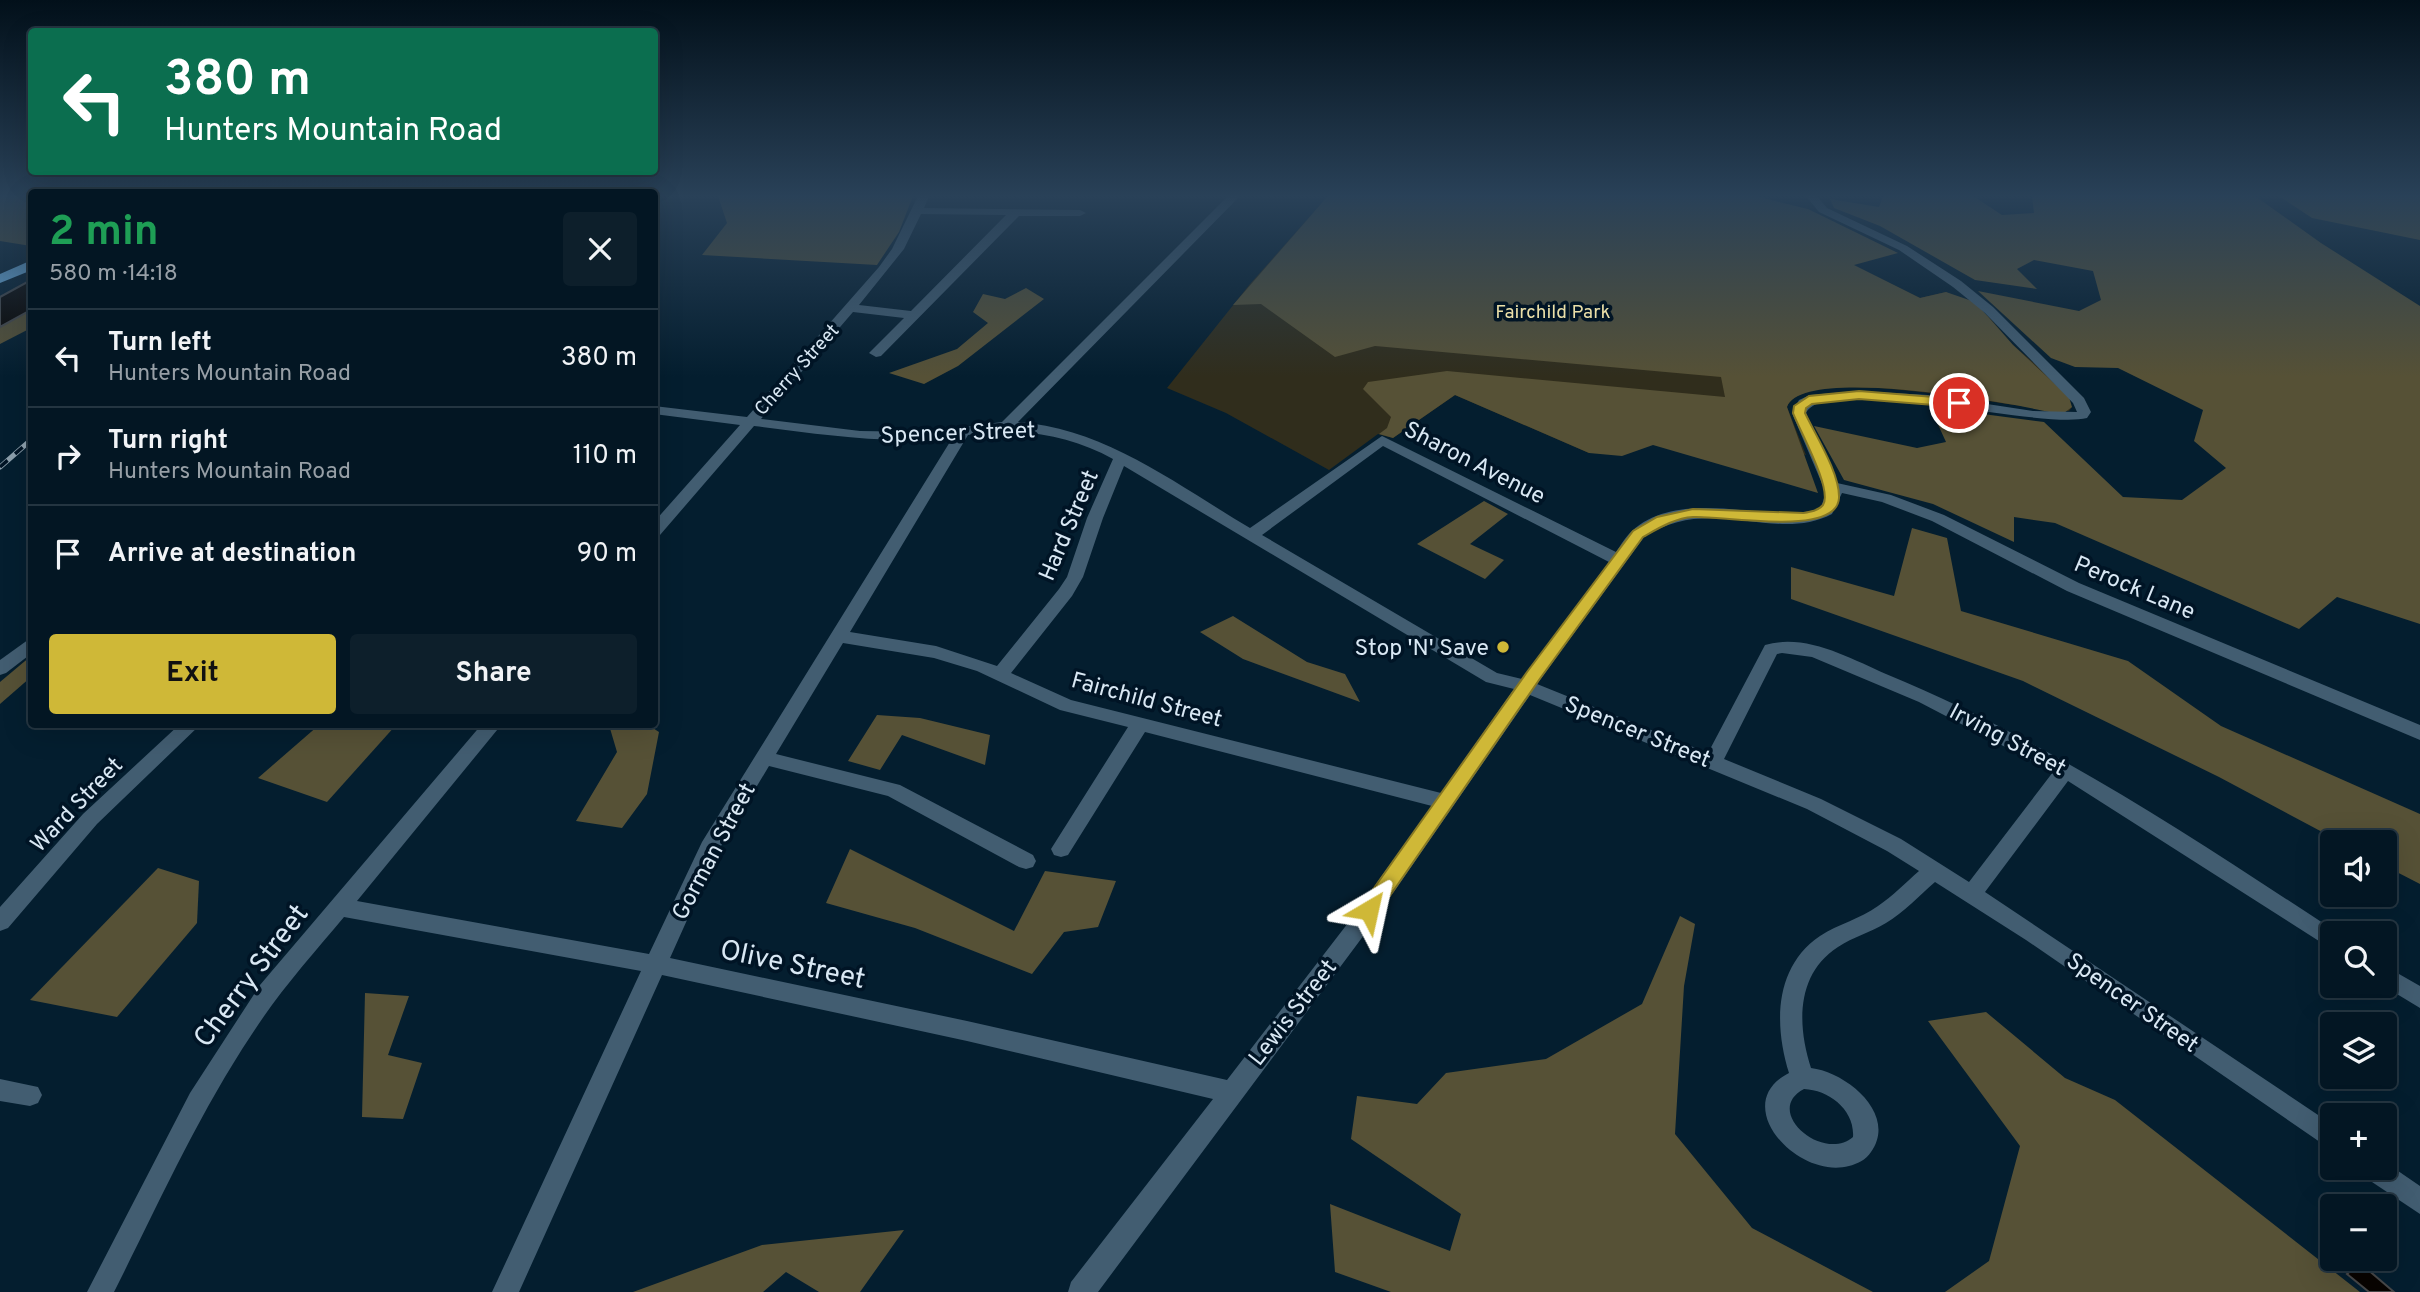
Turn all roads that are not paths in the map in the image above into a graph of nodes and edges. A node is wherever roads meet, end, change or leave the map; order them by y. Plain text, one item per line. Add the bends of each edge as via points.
1 (23, 256) edge
2 (892, 256) edge
3 (972, 256) edge
4 (1175, 256) edge
5 (1916, 256) edge
6 (28, 266) edge
7 (0, 268) edge
8 (0, 279) edge
9 (851, 308) junction
10 (913, 315) junction
11 (876, 353) dead end
12 (658, 411) edge
13 (747, 423) junction
14 (1006, 426) junction
15 (962, 432) junction
16 (1121, 457) junction
17 (1832, 486) junction
18 (658, 527) edge
19 (1251, 535) junction
20 (1617, 559) junction
21 (838, 636) junction
22 (28, 646) edge
23 (0, 669) edge
24 (1000, 674) junction
25 (1526, 686) junction
26 (1140, 724) junction
27 (188, 728) edge
28 (490, 728) edge
29 (2420, 733) edge
30 (764, 758) junction
31 (1713, 762) junction
32 (2066, 769) junction
33 (1447, 802) junction
34 (1061, 849) dead end
35 (1026, 861) dead end
36 (1934, 869) junction
37 (1972, 893) junction
38 (339, 907) junction
39 (0, 922) edge
40 (2320, 932) edge
41 (655, 964) junction
42 (2397, 983) edge
43 (2420, 998) edge
44 (1802, 1078) dead end
45 (0, 1090) edge
46 (1231, 1092) junction
47 (30, 1094) dead end
48 (2320, 1130) edge
49 (2390, 1180) edge
50 (2420, 1201) edge
51 (100, 1292) edge
52 (505, 1292) edge
53 (1081, 1292) edge

1 - 7 highway
2 - 9 street, Cherry Street
3 - 10 street
4 - 14 street
5 - 17 street via 1976,298 2067,388 2084,412 2077,418 2062,419 1926,399 1815,398 1804,402 1799,413
6 - 8 highway
9 - 10 street
9 - 13 street, Cherry Street
10 - 11 street
12 - 13 street, Spencer Street
13 - 15 street, Spencer Street via 860,435
13 - 18 street, Cherry Street
14 - 15 street, Spencer Street
14 - 16 street, Spencer Street via 1057,431
15 - 21 street, Gorman Street
16 - 19 street, Spencer Street
16 - 24 street, Hard Street via 1075,577
17 - 20 street, Lewis Street via 1829,509 1818,515 1710,512 1675,516 1638,534
17 - 29 street, Perock Lane via 1886,498 1938,518 2073,587
19 - 20 street, Sharon Avenue via 1382,440
19 - 25 street, Spencer Street via 1492,678
20 - 25 street, Lewis Street
21 - 24 street, Fairchild Street via 936,652
21 - 30 street, Gorman Street
22 - 23 street
24 - 26 street, Fairchild Street via 1066,705
25 - 31 street, Spencer Street
25 - 33 street, Lewis Street
26 - 33 street, Fairchild Street
26 - 34 street
27 - 39 street, Ward Street via 90,819
28 - 38 street, Cherry Street
30 - 35 street via 892,790
30 - 41 street, Gorman Street via 709,848
31 - 32 street, Irving Street via 1763,661 1771,649 1783,646 1826,657 1915,692
31 - 36 street, Spencer Street via 1859,825
32 - 37 street
32 - 40 street, Irving Street
33 - 46 street, Lewis Street
36 - 37 street, Spencer Street
36 - 44 street via 1879,917 1824,946 1795,985 1789,1036
37 - 48 street, Spencer Street
38 - 41 street, Olive Street
38 - 51 street, Cherry Street via 268,992 226,1053
41 - 46 street, Olive Street
41 - 52 street, Gorman Street
42 - 43 street
45 - 47 street
46 - 53 street, Lewis Street
49 - 50 street

